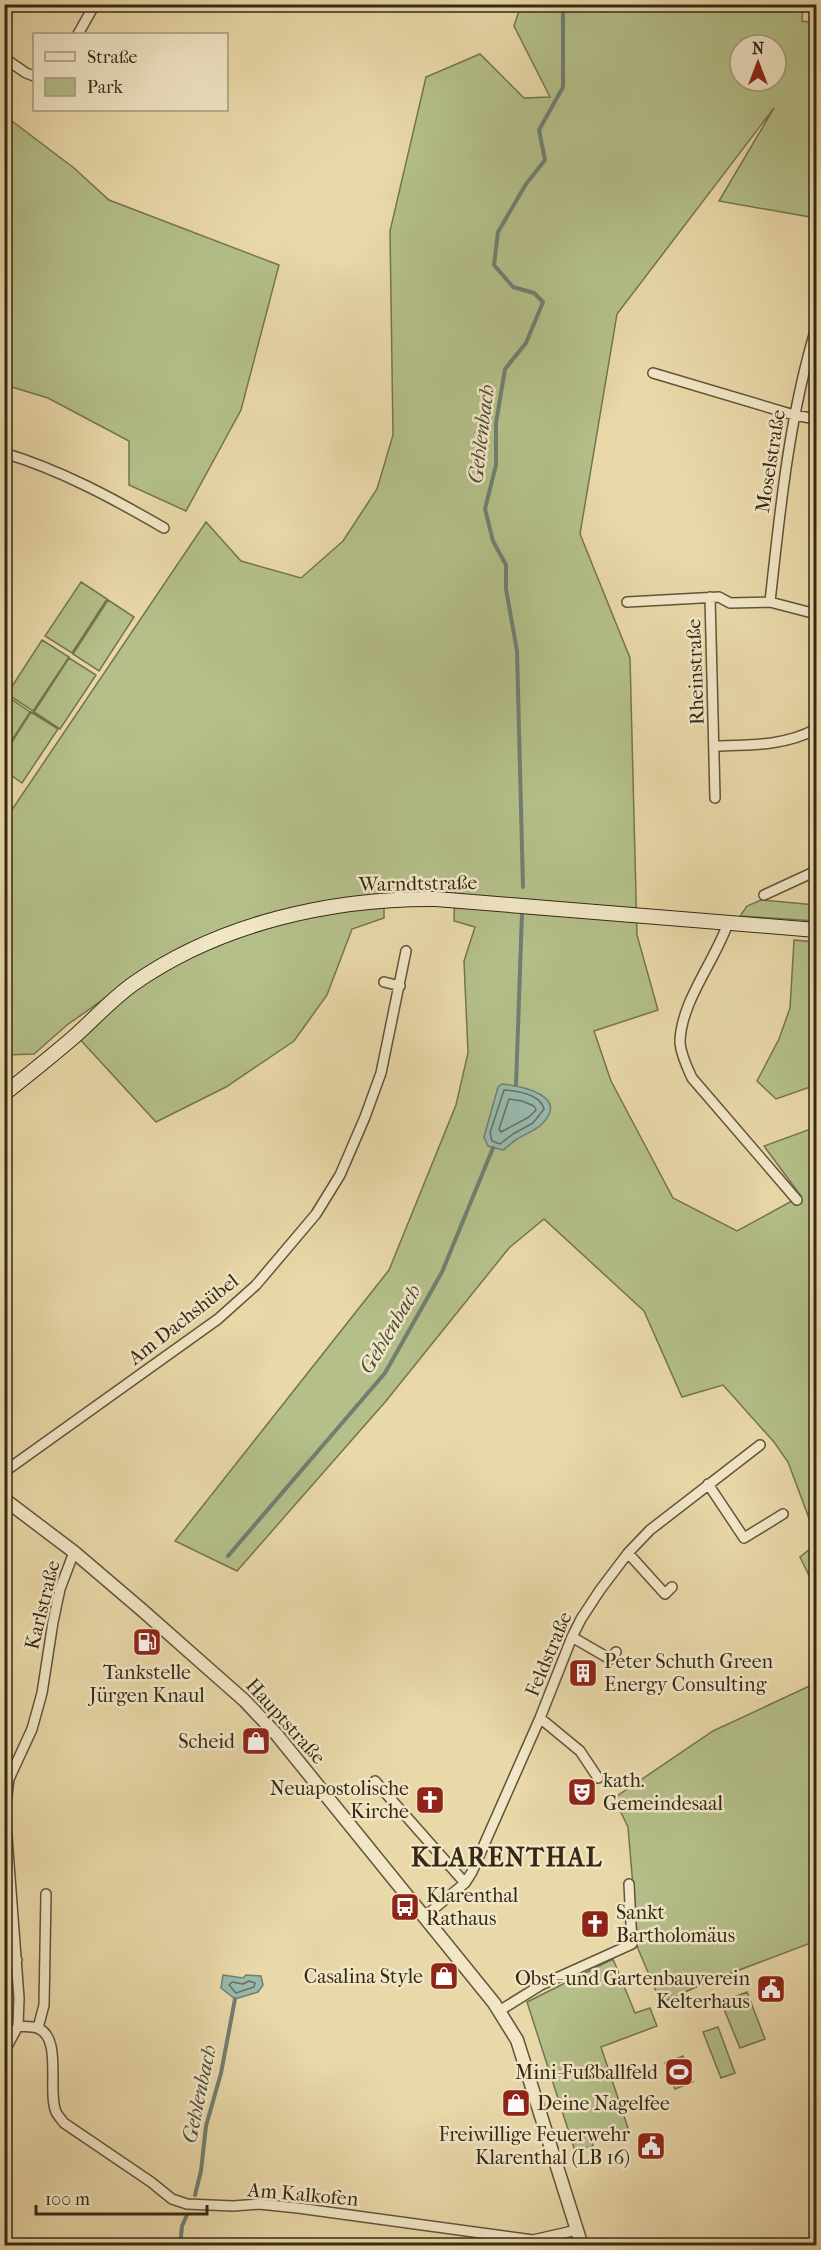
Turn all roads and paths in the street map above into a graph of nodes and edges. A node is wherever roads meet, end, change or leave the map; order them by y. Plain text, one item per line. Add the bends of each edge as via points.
1 (95, 4) edge
2 (79, 33) edge
3 (4, 58) edge
4 (33, 76) edge
5 (816, 328) edge
6 (653, 373) dead end
7 (794, 415) junction
8 (816, 419) edge
9 (4, 453) edge
10 (164, 528) dead end
11 (710, 597) junction
12 (627, 602) dead end
13 (770, 602) junction
14 (816, 614) edge
15 (816, 729) edge
16 (715, 746) junction
17 (715, 798) dead end
18 (816, 871) edge
19 (764, 895) dead end
20 (728, 923) junction
21 (816, 930) edge
22 (406, 951) dead end
23 (384, 982) dead end
24 (400, 986) junction
25 (4, 1094) edge
26 (796, 1200) dead end
27 (760, 1445) dead end
28 (4, 1472) edge
29 (708, 1484) junction
30 (4, 1499) edge
31 (783, 1514) dead end
32 (74, 1552) junction
33 (628, 1553) junction
34 (672, 1587) dead end
35 (572, 1637) junction
36 (616, 1652) dead end
37 (540, 1718) junction
38 (598, 1778) dead end
39 (375, 1782) dead end
40 (465, 1883) junction
41 (629, 1884) dead end
42 (46, 1893) dead end
43 (424, 1917) junction
44 (4, 1959) edge
45 (17, 1960) junction
46 (499, 2011) junction
47 (18, 2026) junction
48 (38, 2028) junction
49 (4, 2052) edge
50 (577, 2230) junction
51 (582, 2246) edge

1 - 2 street
3 - 4 street
5 - 7 street, Moselstraße
6 - 7 street
7 - 8 street
7 - 13 street, Moselstraße
9 - 10 street via 42,466
11 - 12 street, Rheinstraße
11 - 13 street, Rheinstraße via 730,603
11 - 16 street, Rheinstraße
13 - 14 street, Rheinstraße
15 - 16 street, Rheinstraße via 782,742
16 - 17 street, Rheinstraße
18 - 19 street
20 - 21 main road, Warndtstraße
20 - 25 main road, Warndtstraße via 436,899 382,900 305,911 254,925 160,967 131,985
20 - 26 street via 686,1011 680,1044 692,1078
22 - 24 street, Am Dachshübel
23 - 24 street
24 - 28 street, Am Dachshübel via 381,1073 365,1117 340,1175 309,1223 256,1285 218,1319
27 - 29 street, Feldstraße
29 - 31 street via 744,1538
29 - 33 street, Feldstraße via 650,1530
30 - 32 street, Hauptstraße
32 - 43 street, Hauptstraße via 206,1666 278,1735
32 - 45 street, Karlstraße via 60,1589 32,1729 6,1793
33 - 34 street via 665,1593
33 - 35 street, Feldstraße
35 - 36 street via 610,1659
35 - 37 street, Feldstraße
37 - 38 street via 580,1751
37 - 40 street, Feldstraße
39 - 40 street
40 - 43 street, Feldstraße
41 - 46 street via 632,1944 541,1985
42 - 48 street via 45,2005
43 - 46 street, Hauptstraße
44 - 45 street
45 - 47 street, Karlstraße
46 - 50 street, Hauptstraße via 517,2040
47 - 48 street
47 - 49 street, Karlstraße
48 - 50 street, Am Kalkofen via 51,2045 52,2092 64,2124 172,2199 187,2204 298,2208 533,2240
50 - 51 street, Hauptstraße

